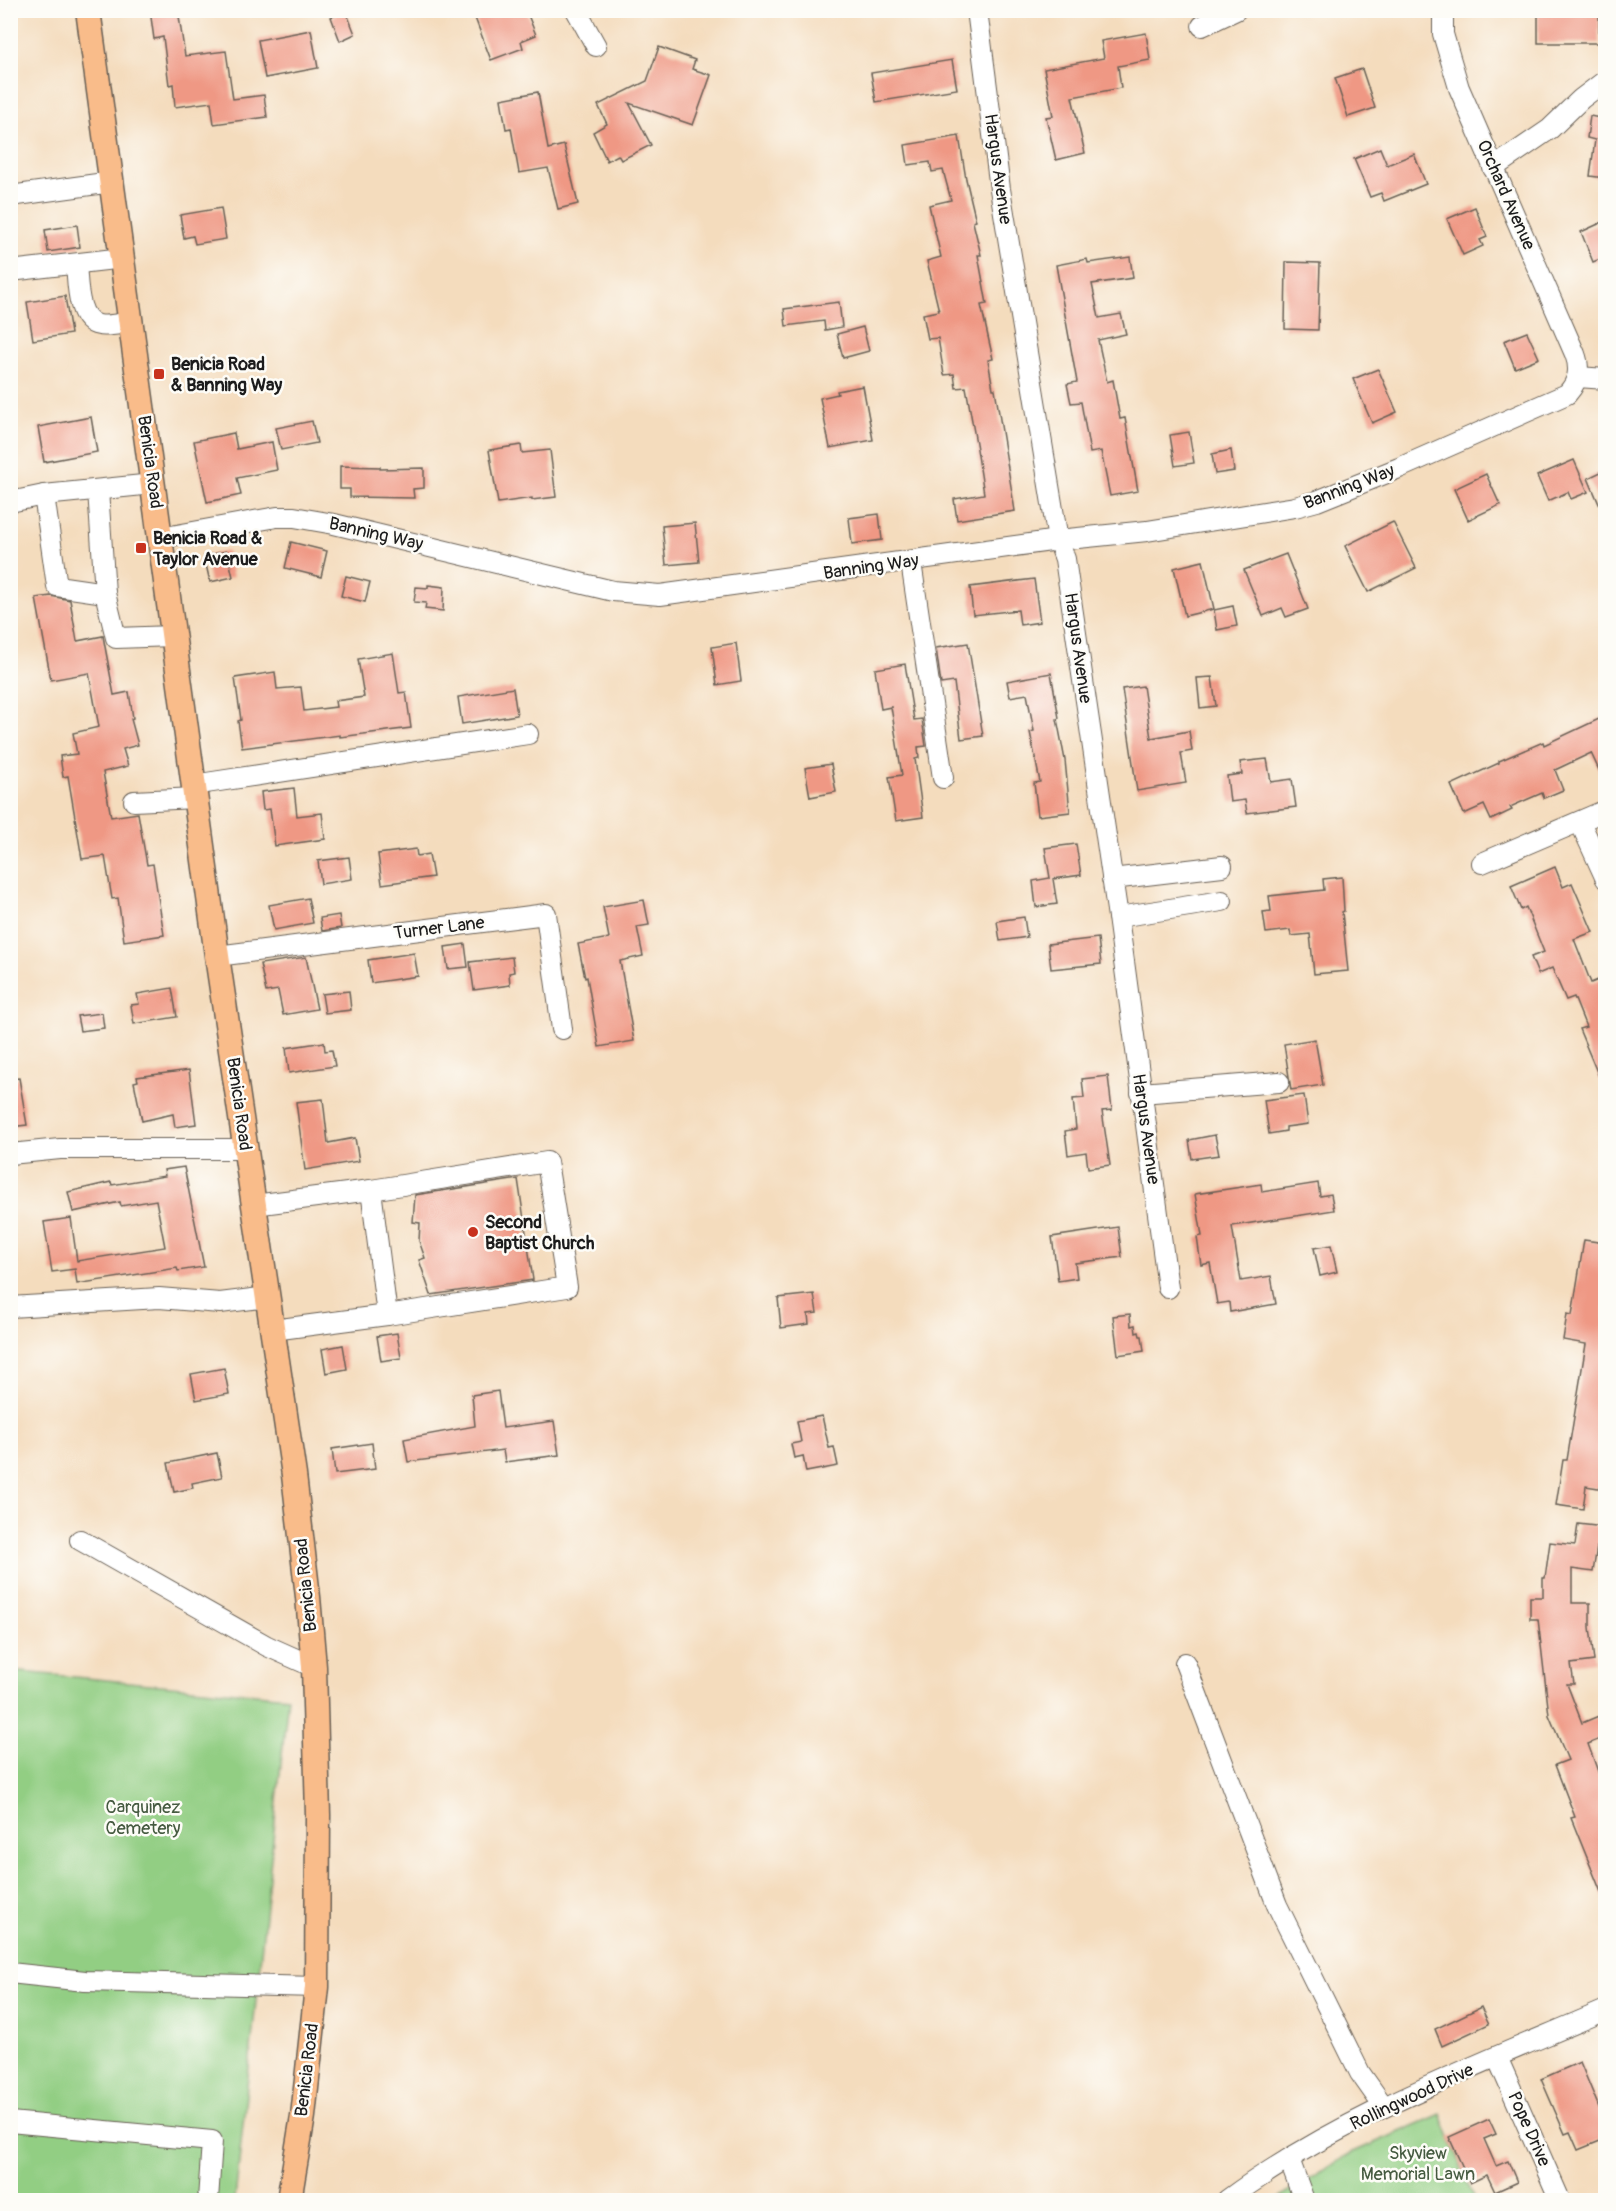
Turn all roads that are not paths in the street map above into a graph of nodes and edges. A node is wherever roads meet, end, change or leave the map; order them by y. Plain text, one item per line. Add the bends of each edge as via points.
1 (88, 10) edge
2 (576, 10) edge
3 (977, 10) edge
4 (1236, 10) edge
5 (1443, 10) edge
6 (1202, 26) dead end
7 (596, 46) dead end
8 (1605, 80) edge
9 (1493, 168) junction
10 (112, 182) junction
11 (10, 196) edge
12 (123, 258) junction
13 (76, 264) junction
14 (10, 271) edge
15 (131, 322) junction
16 (1578, 377) junction
17 (1605, 380) edge
18 (153, 484) junction
19 (99, 490) junction
20 (44, 495) junction
21 (10, 501) edge
22 (160, 538) junction
23 (1058, 540) junction
24 (911, 562) junction
25 (105, 593) junction
26 (173, 636) junction
27 (528, 734) dead end
28 (943, 778) dead end
29 (194, 792) junction
30 (134, 801) dead end
31 (1605, 810) edge
32 (1580, 822) junction
33 (1482, 863) dead end
34 (1222, 866) dead end
35 (1112, 879) junction
36 (1605, 879) edge
37 (1222, 901) dead end
38 (1118, 917) junction
39 (217, 956) junction
40 (562, 1029) dead end
41 (1279, 1082) dead end
42 (1141, 1093) junction
43 (246, 1149) junction
44 (10, 1154) edge
45 (371, 1190) junction
46 (254, 1205) junction
47 (1168, 1288) dead end
48 (268, 1297) junction
49 (10, 1307) edge
50 (387, 1315) junction
51 (273, 1330) junction
52 (80, 1540) dead end
53 (1185, 1663) dead end
54 (314, 1667) junction
55 (10, 1973) edge
56 (317, 1987) junction
57 (1605, 2010) edge
58 (1497, 2057) junction
59 (1384, 2107) junction
60 (10, 2122) edge
61 (1289, 2158) junction
62 (208, 2200) edge
63 (289, 2200) edge
64 (1227, 2200) edge
65 (1304, 2200) edge
66 (1560, 2200) edge

1 - 10 main road, Benicia Road
2 - 7 street
3 - 23 street, Hargus Avenue via 1000,189
4 - 6 street
5 - 9 street, Orchard Avenue via 1443,34 1450,60
8 - 9 street via 1550,129
9 - 16 street, Orchard Avenue via 1575,354
10 - 11 street
10 - 12 main road, Benicia Road
12 - 13 street
12 - 15 main road, Benicia Road
13 - 14 street
13 - 15 street via 84,315 90,322
15 - 18 main road, Benicia Road
16 - 17 street
16 - 23 street, Banning Way via 1566,394 1317,501 1147,531
18 - 19 street
18 - 22 main road, Benicia Road
19 - 20 street
19 - 25 street
20 - 21 street
20 - 25 street via 57,586
22 - 24 street, Banning Way via 294,517 643,595
22 - 26 main road, Benicia Road
23 - 24 street, Banning Way
23 - 35 street, Hargus Avenue via 1065,559
24 - 28 street
25 - 26 street via 116,638
26 - 29 main road, Benicia Road
27 - 29 street
29 - 30 street
29 - 39 main road, Benicia Road
31 - 32 street
32 - 33 street
32 - 36 street
34 - 35 street
35 - 38 street, Hargus Avenue
37 - 38 street
38 - 42 street, Hargus Avenue
39 - 40 street, Turner Lane via 546,914
39 - 43 main road, Benicia Road
41 - 42 street
42 - 47 street, Hargus Avenue
43 - 44 street via 60,1149
43 - 46 main road, Benicia Road
45 - 46 street
45 - 50 street
45 - 50 street via 547,1162 567,1287
46 - 48 main road, Benicia Road
48 - 49 street via 220,1304 159,1298
48 - 51 main road, Benicia Road
50 - 51 street
51 - 54 main road, Benicia Road via 294,1475
52 - 54 street via 267,1646
53 - 59 street via 1277,1905 1360,2073
54 - 56 main road, Benicia Road
55 - 56 street via 85,1981
56 - 63 main road, Benicia Road
57 - 58 street, Rollingwood Drive
58 - 59 street, Rollingwood Drive
58 - 66 street, Pope Drive
59 - 61 street, Rollingwood Drive
60 - 62 street via 212,2141
61 - 64 street, Rollingwood Drive
61 - 65 street

